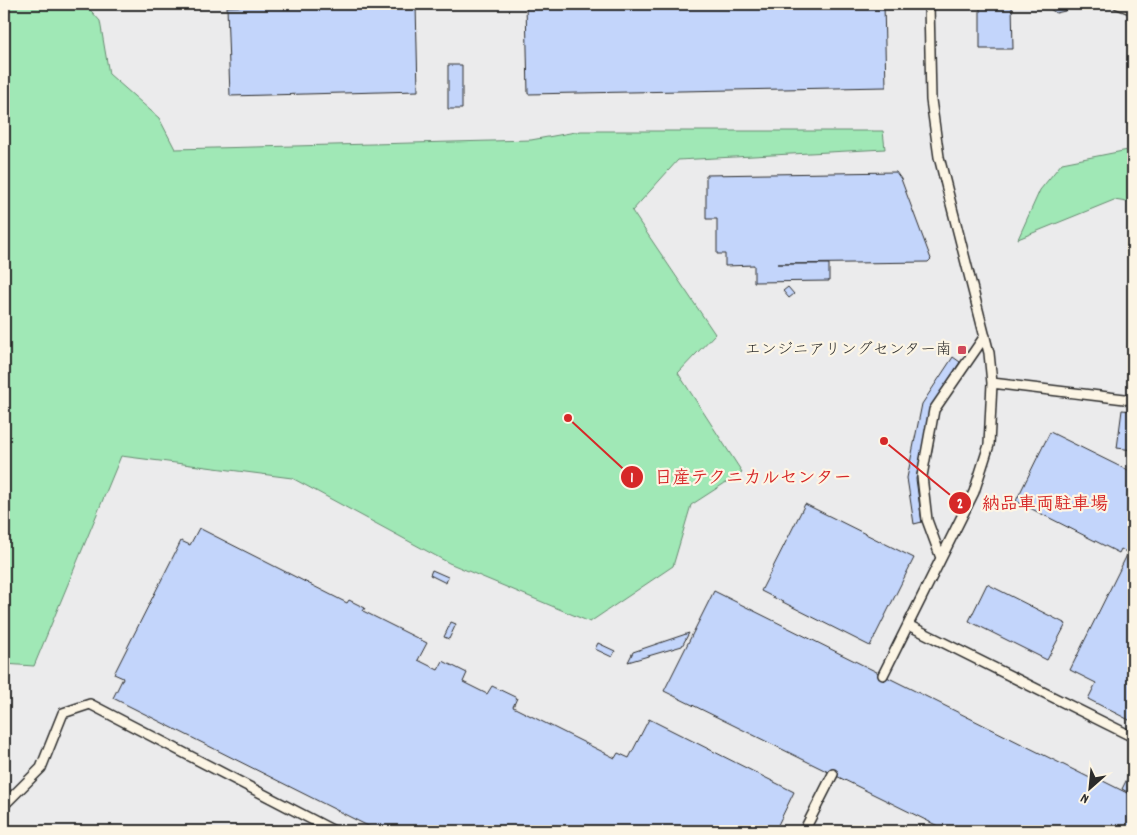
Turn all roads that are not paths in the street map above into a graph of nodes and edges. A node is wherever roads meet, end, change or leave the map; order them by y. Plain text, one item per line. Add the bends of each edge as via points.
1 (929, 4) edge
2 (1118, 4) edge
3 (1133, 10) edge
4 (985, 336) junction
5 (992, 383) junction
6 (1133, 400) edge
7 (942, 558) junction
8 (908, 625) junction
9 (883, 675) dead end
10 (1133, 737) edge
11 (833, 774) dead end
12 (4, 805) edge
13 (334, 831) edge
14 (804, 831) edge

1 - 4 lane via 931,100 939,157
2 - 3 lane
4 - 5 lane
4 - 7 lane via 934,410 922,476 927,520
5 - 6 lane
5 - 7 lane via 989,445 974,492
7 - 8 lane
8 - 9 lane
8 - 10 lane
11 - 14 lane
12 - 13 lane via 41,768 63,713 90,704

